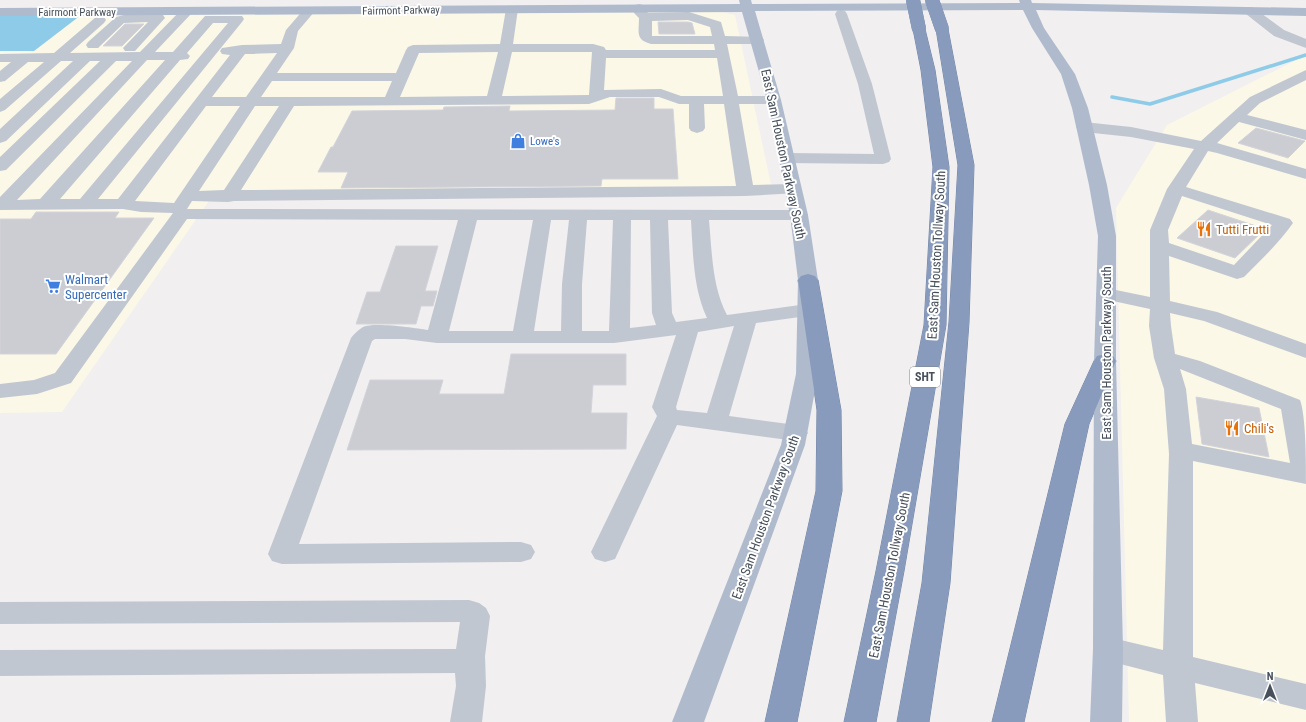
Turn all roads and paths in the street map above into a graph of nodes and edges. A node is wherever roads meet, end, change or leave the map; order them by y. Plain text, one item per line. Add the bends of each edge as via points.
1 (17, 0) edge
2 (225, 0) edge
3 (577, 0) edge
4 (913, 0) edge
5 (932, 0) edge
6 (1239, 0) edge
7 (0, 2) edge
8 (1027, 3) edge
9 (510, 5) edge
10 (186, 6) edge
11 (1070, 6) junction
12 (309, 11) junction
13 (1250, 11) junction
14 (0, 12) edge
15 (642, 12) junction
16 (688, 12) junction
17 (1278, 12) junction
18 (1306, 12) edge
19 (841, 14) junction
20 (100, 20) dead end
21 (745, 20) edge
22 (716, 25) junction
23 (1038, 28) junction
24 (720, 40) junction
25 (1306, 44) edge
26 (130, 48) junction
27 (287, 48) junction
28 (506, 48) junction
29 (211, 50) junction
30 (242, 50) junction
31 (62, 53) junction
32 (88, 53) junction
33 (148, 53) junction
34 (178, 53) junction
35 (599, 54) junction
36 (723, 54) junction
37 (0, 58) edge
38 (24, 58) junction
39 (111, 58) junction
40 (268, 77) junction
41 (401, 77) junction
42 (0, 78) edge
43 (1302, 78) edge
44 (596, 97) junction
45 (696, 100) junction
46 (731, 100) junction
47 (774, 100) junction
48 (493, 101) junction
49 (201, 102) junction
50 (251, 102) junction
51 (289, 102) junction
52 (390, 102) junction
53 (0, 107) edge
54 (1237, 117) junction
55 (1084, 127) junction
56 (698, 128) dead end
57 (1306, 134) edge
58 (0, 138) edge
59 (1204, 146) junction
60 (787, 158) junction
61 (0, 166) edge
62 (1306, 174) edge
63 (792, 189) junction
64 (1176, 189) junction
65 (745, 191) junction
66 (187, 196) junction
67 (228, 196) junction
68 (85, 204) junction
69 (124, 204) junction
70 (1, 205) edge
71 (45, 205) junction
72 (469, 214) junction
73 (544, 214) junction
74 (579, 214) junction
75 (622, 214) junction
76 (659, 214) junction
77 (700, 214) junction
78 (799, 215) junction
79 (1159, 246) junction
80 (808, 280) junction
81 (1106, 294) junction
82 (1160, 305) junction
83 (807, 310) junction
84 (747, 318) junction
85 (720, 322) junction
86 (679, 328) junction
87 (619, 336) junction
88 (437, 337) junction
89 (571, 337) junction
90 (522, 338) junction
91 (1306, 351) edge
92 (1165, 358) junction
93 (1105, 361) junction
94 (0, 391) edge
95 (669, 416) junction
96 (716, 422) junction
97 (796, 433) junction
98 (1181, 450) junction
99 (1305, 474) edge
100 (521, 552) dead end
101 (605, 552) dead end
102 (0, 613) edge
103 (1108, 649) junction
104 (470, 656) junction
105 (0, 663) edge
106 (1178, 666) junction
107 (1306, 697) edge
108 (466, 722) edge
109 (688, 722) edge
110 (781, 722) edge
111 (860, 722) edge
112 (913, 722) edge
113 (1008, 722) edge
114 (1106, 722) edge
115 (1182, 722) edge

1 - 7 main road
2 - 10 main road
3 - 9 main road
4 - 111 highway, East Sam Houston Tollway South / SHT, bridge via 928,70 941,167 935,325
5 - 112 highway, East Sam Houston Tollway South / SHT, bridge via 942,28 966,173 959,322 936,575
6 - 13 main road via 1239,3
8 - 11 main road
8 - 21 main road
8 - 23 main road, East Sam Houston Parkway South
9 - 12 main road, Fairmont Parkway
9 - 15 main road, Fairmont Parkway
9 - 28 lane
10 - 12 main road, Fairmont Parkway
10 - 14 main road, Fairmont Parkway via 73,12
10 - 33 lane
11 - 13 main road
11 - 23 main road via 1045,14
12 - 27 lane via 288,34
13 - 17 main road
13 - 25 lane via 1279,33
15 - 16 lane
15 - 24 lane via 646,38 651,40
16 - 21 main road
16 - 22 lane
17 - 18 main road
17 - 25 lane via 1276,20
19 - 21 main road via 778,15
19 - 23 main road via 1000,14 1019,18
19 - 60 lane via 865,84 883,159
20 - 31 lane
21 - 22 lane
21 - 24 lane
21 - 47 main road, East Sam Houston Parkway South
22 - 24 lane
23 - 55 main road, East Sam Houston Parkway South via 1068,74
24 - 36 lane
26 - 32 lane
26 - 32 lane via 159,18 120,20
26 - 33 lane
27 - 30 lane
27 - 40 lane
28 - 35 lane via 593,48 599,50
28 - 41 lane via 418,48 413,50
28 - 48 lane
29 - 30 lane
29 - 34 lane
29 - 34 lane via 238,19 209,19
29 - 68 lane
30 - 49 lane
31 - 32 lane
31 - 38 lane
31 - 53 lane
32 - 39 lane
32 - 58 lane
33 - 34 lane
33 - 39 lane
33 - 70 lane
34 - 71 lane
35 - 36 lane
35 - 44 lane
36 - 46 lane
37 - 38 lane
38 - 42 lane
39 - 61 lane
40 - 41 lane
40 - 50 lane
41 - 52 lane
43 - 54 lane via 1255,100
44 - 45 lane via 608,93 661,93 679,100
44 - 48 lane via 589,100
45 - 46 lane
45 - 56 lane
46 - 47 lane
46 - 65 lane
47 - 60 main road, East Sam Houston Parkway South
48 - 52 lane
49 - 50 lane
49 - 69 lane
50 - 51 lane
50 - 66 lane
51 - 52 lane
51 - 67 lane
54 - 57 lane
54 - 59 lane
55 - 59 lane via 1132,132
55 - 81 main road, East Sam Houston Parkway South via 1107,236
59 - 62 lane via 1219,148
59 - 64 lane
60 - 63 main road, East Sam Houston Parkway South
63 - 65 lane
63 - 78 main road, East Sam Houston Parkway South
64 - 79 lane via 1159,230
64 - 79 lane via 1284,223 1237,273
65 - 67 lane
66 - 67 lane
66 - 69 lane via 178,208
68 - 69 lane
68 - 71 lane
70 - 71 lane
72 - 73 lane
72 - 88 lane
72 - 94 lane via 182,214 63,378 37,387
73 - 74 lane
73 - 90 lane
74 - 75 lane
74 - 89 lane via 572,284
75 - 76 lane
75 - 87 lane
76 - 77 lane
76 - 86 lane via 662,313
77 - 78 lane
77 - 85 lane via 703,261 710,302
78 - 80 main road, East Sam Houston Parkway South
79 - 82 lane
80 - 83 main road, East Sam Houston Parkway South
80 - 110 highway via 828,410 830,491
81 - 82 lane
81 - 93 main road, East Sam Houston Parkway South
82 - 91 lane via 1210,316
82 - 92 lane
83 - 84 lane
83 - 97 main road, East Sam Houston Parkway South via 807,374
84 - 85 lane
84 - 96 lane
85 - 86 lane
86 - 87 lane
86 - 95 lane via 664,407
87 - 89 lane
88 - 90 lane
88 - 100 lane via 370,332 362,338 282,554
89 - 90 lane
92 - 98 lane via 1175,388
92 - 99 lane via 1292,405
93 - 103 main road, East Sam Houston Parkway South
93 - 113 highway via 1077,424
95 - 96 lane
95 - 101 lane
96 - 97 lane
97 - 109 main road, East Sam Houston Parkway South
98 - 99 lane
98 - 106 lane
102 - 104 lane via 469,611 476,616
103 - 106 lane
103 - 114 main road, East Sam Houston Parkway South
104 - 105 lane via 458,660
104 - 108 lane via 471,686
106 - 107 lane
106 - 115 lane

